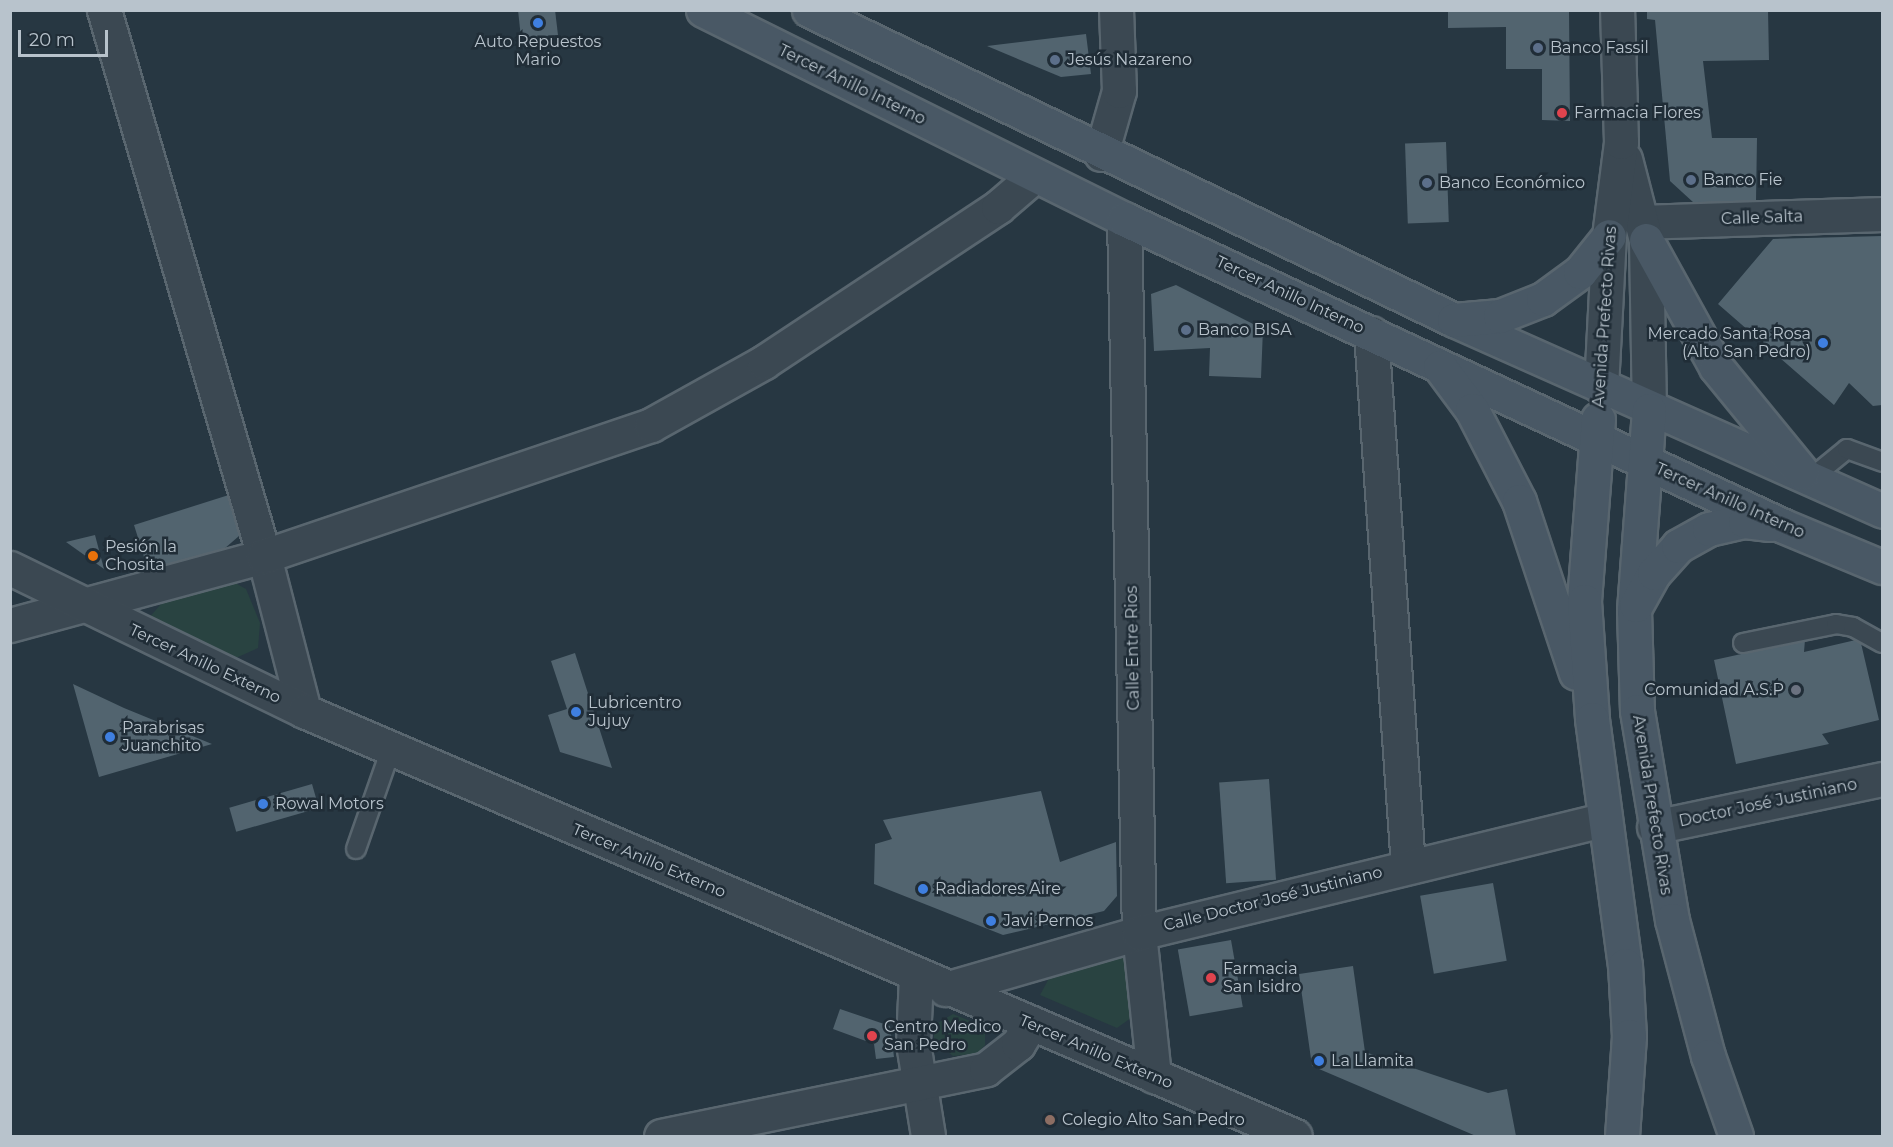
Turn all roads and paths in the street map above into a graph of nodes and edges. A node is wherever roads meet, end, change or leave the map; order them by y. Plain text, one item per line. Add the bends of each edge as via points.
1 (104, 10) edge
2 (703, 10) edge
3 (809, 10) edge
4 (1116, 10) edge
5 (1617, 10) edge
6 (865, 38) junction
7 (769, 44) junction
8 (1621, 142) junction
9 (1101, 154) junction
10 (1034, 176) junction
11 (1882, 214) edge
12 (1124, 219) junction
13 (1644, 231) junction
14 (1609, 236) junction
15 (1454, 320) junction
16 (1371, 333) junction
17 (1437, 363) junction
18 (1601, 387) junction
19 (1649, 410) junction
20 (1596, 438) junction
21 (1643, 462) junction
22 (1882, 462) edge
23 (1809, 480) junction
24 (1882, 511) edge
25 (1781, 525) junction
26 (264, 556) junction
27 (1882, 567) edge
28 (10, 568) edge
29 (77, 604) junction
30 (1634, 610) junction
31 (10, 625) edge
32 (1743, 643) dead end
33 (1882, 643) edge
34 (304, 711) junction
35 (1592, 719) junction
36 (391, 749) junction
37 (1882, 779) edge
38 (1605, 820) junction
39 (1654, 827) junction
40 (356, 849) dead end
41 (1408, 866) junction
42 (1139, 933) junction
43 (930, 982) junction
44 (1030, 1023) junction
45 (1154, 1076) junction
46 (920, 1081) junction
47 (661, 1137) edge
48 (928, 1137) edge
49 (1295, 1137) edge
50 (1622, 1137) edge
51 (1736, 1137) edge

1 - 26 street
2 - 7 main road, Tercer Anillo Interno
3 - 6 main road
4 - 9 street via 1119,91
5 - 8 street, Avenida Prefecto Rivas
6 - 7 main road via 788,20 773,32
6 - 9 main road
7 - 10 main road, Tercer Anillo Interno
8 - 13 street, Avenida Prefecto Rivas
8 - 14 street, Avenida Prefecto Rivas
9 - 15 main road
10 - 12 main road, Tercer Anillo Interno
10 - 26 street via 998,207 764,362 651,425
11 - 13 street, Calle Salta
12 - 16 main road, Tercer Anillo Interno
12 - 42 street, Calle Entre Rios
13 - 19 street, Avenida Prefecto Rivas
13 - 23 main road via 1716,367
14 - 15 main road via 1580,272 1543,300 1500,316
14 - 18 street, Avenida Prefecto Rivas
15 - 18 main road
16 - 17 main road, Tercer Anillo Interno
16 - 41 street
17 - 20 main road, Tercer Anillo Interno
17 - 35 main road via 1472,410 1519,501
18 - 19 main road
18 - 20 main road, Avenida Prefecto Rivas
19 - 21 main road, Avenida Prefecto Rivas
19 - 23 main road
20 - 21 main road, Tercer Anillo Interno
20 - 35 main road, Avenida Prefecto Rivas via 1584,601
21 - 25 main road, Tercer Anillo Interno
21 - 30 main road, Avenida Prefecto Rivas
22 - 23 lane via 1847,448
23 - 24 main road
25 - 27 main road, Tercer Anillo Interno
25 - 30 main road via 1745,521 1709,529 1678,546 1654,573
26 - 29 street
26 - 34 street
28 - 29 street, Tercer Anillo Externo
29 - 31 street
29 - 34 street, Tercer Anillo Externo
30 - 39 main road, Avenida Prefecto Rivas via 1637,711
32 - 33 lane via 1836,624 1853,627
34 - 36 street, Tercer Anillo Externo
35 - 38 main road, Avenida Prefecto Rivas
36 - 40 lane
36 - 43 street, Tercer Anillo Externo
37 - 39 street, Doctor José Justiniano
38 - 41 street, Calle Doctor José Justiniano
38 - 50 main road, Avenida Prefecto Rivas via 1626,977 1629,1036
39 - 51 main road, Avenida Prefecto Rivas via 1688,987
41 - 42 street, Calle Doctor José Justiniano
42 - 43 street, Calle Doctor José Justiniano
42 - 45 street, Calle Entre Rios
43 - 44 street, Tercer Anillo Externo
43 - 46 street via 912,1012
44 - 45 street, Tercer Anillo Externo
44 - 46 street via 1018,1044 986,1069
45 - 49 street, Tercer Anillo Externo
46 - 47 street
46 - 48 street

